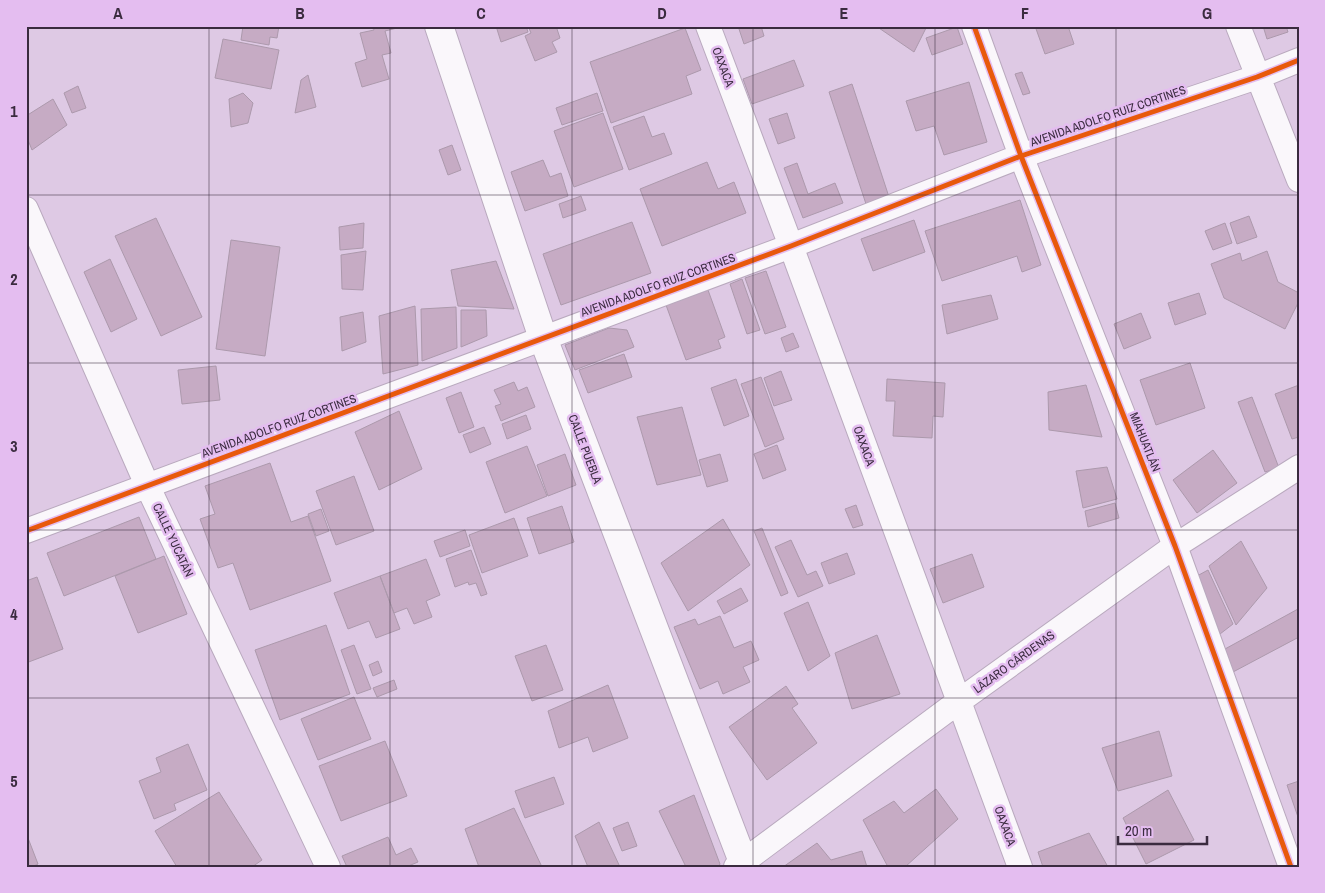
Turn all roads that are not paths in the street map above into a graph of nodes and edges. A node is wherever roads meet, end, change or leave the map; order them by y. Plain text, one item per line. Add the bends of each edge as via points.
1 (439, 26) edge
2 (708, 26) edge
3 (974, 26) edge
4 (1238, 26) edge
5 (1299, 60) edge
6 (1257, 77) junction
7 (1021, 156) junction
8 (1299, 180) edge
9 (26, 209) edge
10 (791, 246) junction
11 (543, 338) junction
12 (1299, 467) edge
13 (147, 486) junction
14 (26, 531) edge
15 (1175, 546) junction
16 (958, 702) junction
17 (741, 865) edge
18 (328, 867) edge
19 (1020, 867) edge
20 (1290, 867) edge

1 - 11 street, CALLE PUEBLA
2 - 10 street, OAXACA
3 - 7 street, MIAHUATLÁN
4 - 6 street
5 - 6 street, AVENIDA ADOLFO RUIZ CORTINES
6 - 7 street, AVENIDA ADOLFO RUIZ CORTINES
6 - 8 street
7 - 10 street, AVENIDA ADOLFO RUIZ CORTINES
7 - 15 street, MIAHUATLÁN
9 - 13 street, CALLE YUCATÁN
10 - 11 street, AVENIDA ADOLFO RUIZ CORTINES
10 - 16 street, OAXACA
11 - 13 street, AVENIDA ADOLFO RUIZ CORTINES
11 - 17 street, CALLE PUEBLA
12 - 15 street, LÁZARO CÁRDENAS
13 - 14 street, AVENIDA ADOLFO RUIZ CORTINES
13 - 18 street, CALLE YUCATÁN
15 - 16 street, LÁZARO CÁRDENAS
15 - 20 street, MIAHUATLÁN
16 - 17 street, LÁZARO CÁRDENAS
16 - 19 street, OAXACA

